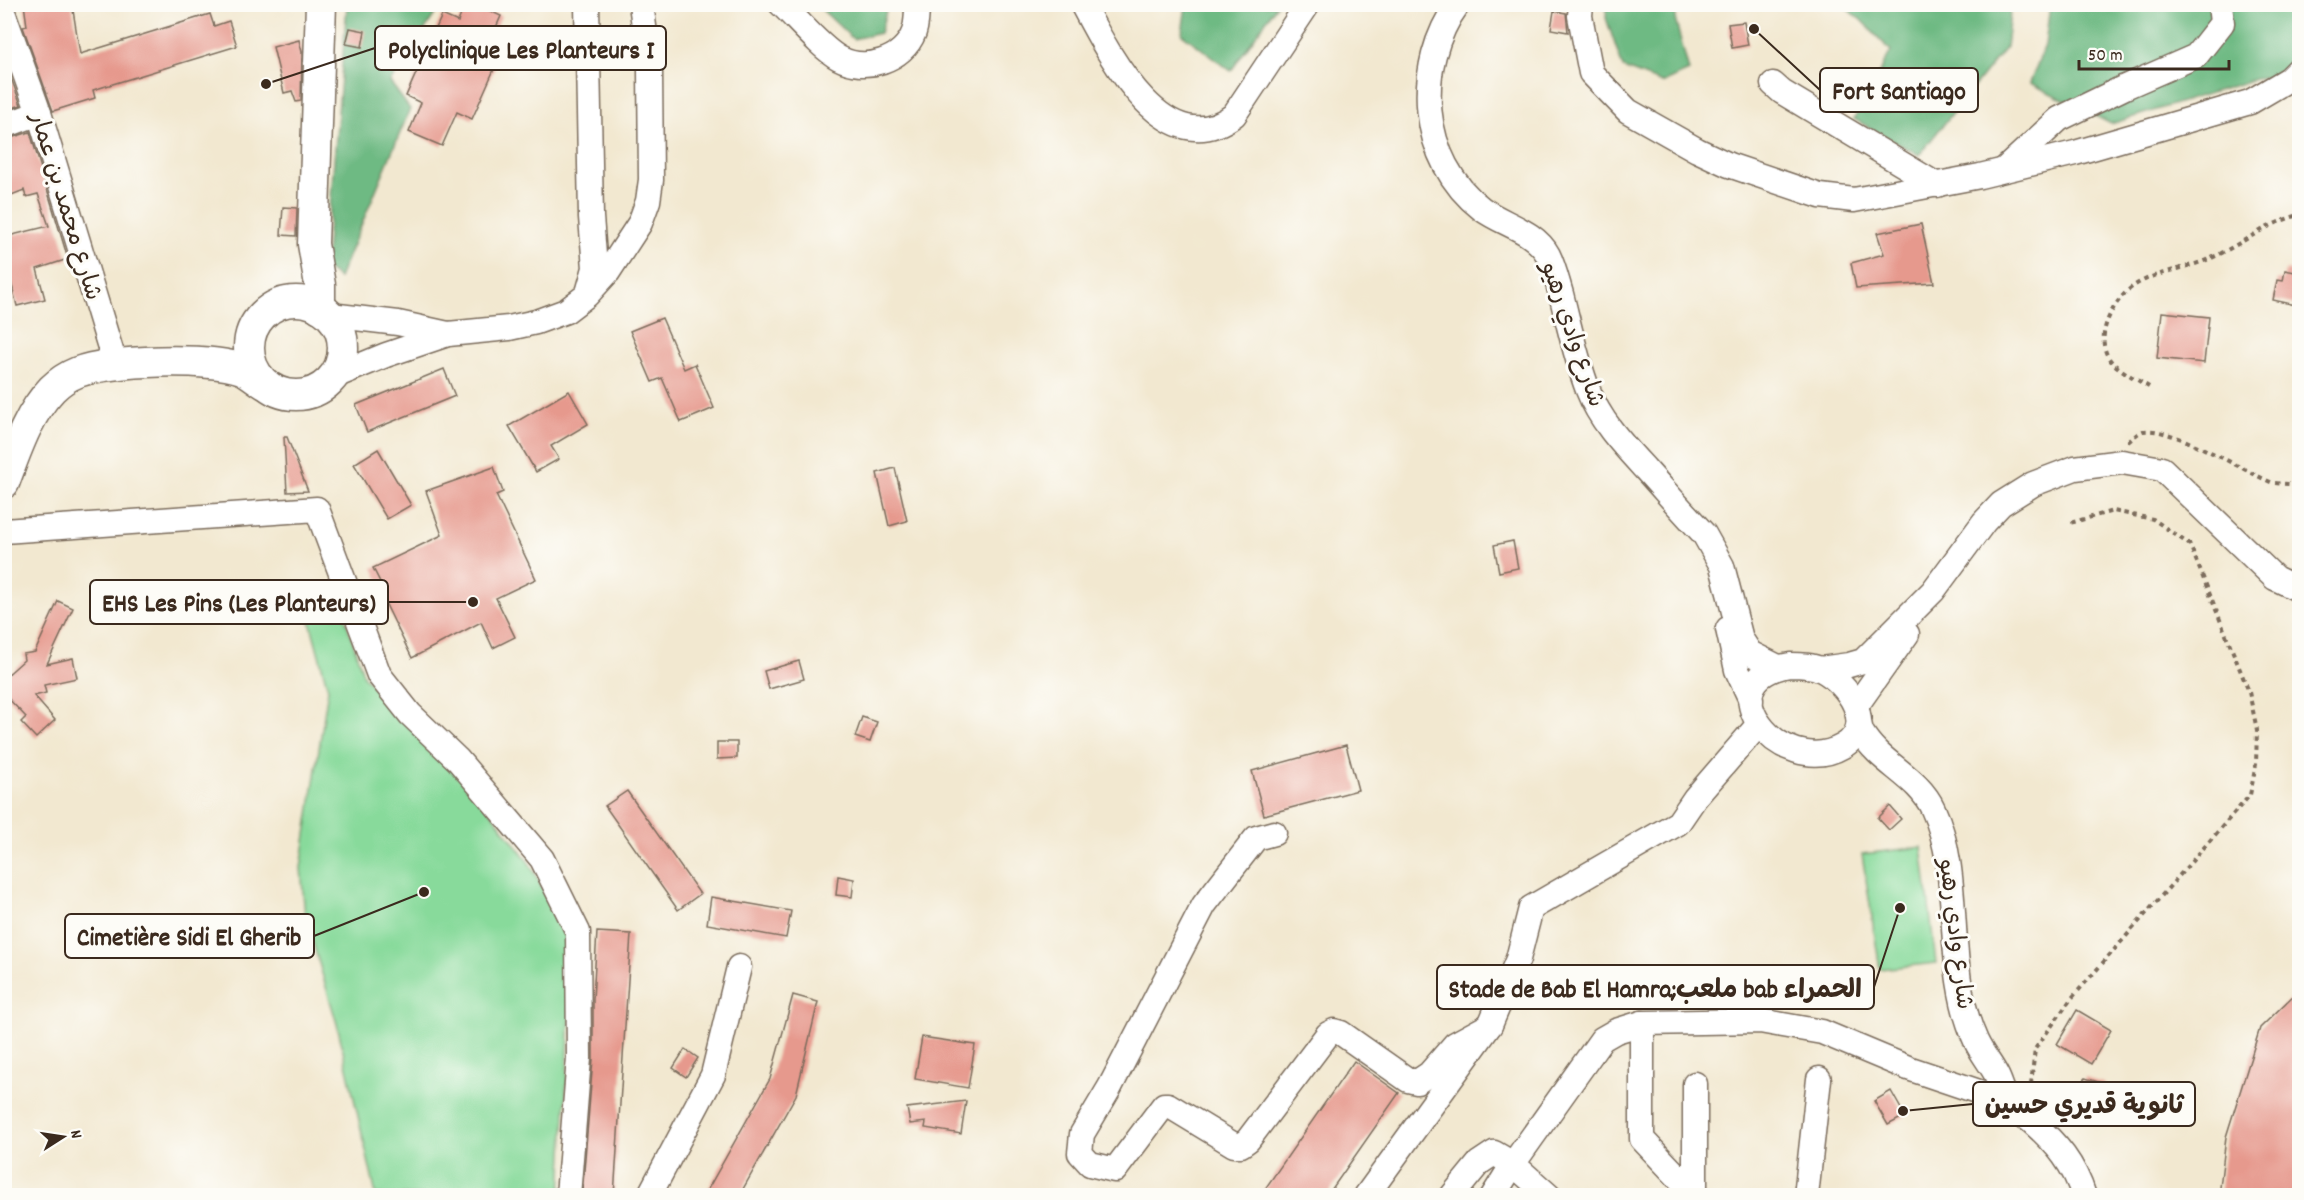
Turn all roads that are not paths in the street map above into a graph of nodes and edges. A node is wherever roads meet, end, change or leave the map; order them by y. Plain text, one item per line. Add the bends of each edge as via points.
1 (321, 4) edge
2 (587, 4) edge
3 (640, 4) edge
4 (781, 4) edge
5 (1082, 4) edge
6 (1308, 4) edge
7 (1458, 4) edge
8 (1581, 4) edge
9 (2220, 4) edge
10 (917, 10) edge
11 (4, 15) edge
12 (2300, 68) edge
13 (1773, 84) dead end
14 (39, 113) junction
15 (4, 126) edge
16 (2005, 170) junction
17 (1937, 185) junction
18 (313, 244) junction
19 (587, 296) junction
20 (272, 311) junction
21 (325, 311) junction
22 (448, 334) junction
23 (181, 361) junction
24 (115, 364) junction
25 (335, 376) junction
26 (265, 384) junction
27 (4, 483) edge
28 (1683, 511) junction
29 (4, 531) edge
30 (2300, 590) edge
31 (1933, 591) junction
32 (1778, 667) junction
33 (1820, 669) junction
34 (1751, 700) junction
35 (1857, 709) junction
36 (1759, 724) junction
37 (1835, 750) junction
38 (1917, 784) junction
39 (1274, 833) dead end
40 (739, 967) dead end
41 (1642, 1023) junction
42 (1490, 1025) junction
43 (1819, 1079) dead end
44 (1695, 1084) dead end
45 (2018, 1110) junction
46 (1513, 1164) junction
47 (1695, 1195) edge
48 (568, 1196) edge
49 (649, 1196) edge
50 (1366, 1196) edge
51 (1452, 1196) edge
52 (1492, 1196) edge
53 (1549, 1196) edge
54 (1806, 1196) edge
55 (2084, 1196) edge

1 - 18 main road
2 - 19 street via 595,268
3 - 19 street via 650,70 648,201 626,247
4 - 10 street via 837,57 867,64 895,55 914,33
5 - 6 street via 1128,81 1159,112 1194,129 1208,128 1234,115
7 - 28 street, شارع وادي رهيو via 1442,30 1428,82 1430,118 1440,152 1458,183 1476,203 1533,237 1546,252 1593,402 1609,429
8 - 17 street via 1591,73 1629,111 1697,150 1820,196 1854,200
9 - 16 street via 2222,23 2196,56 2059,119
11 - 14 street, شارع محمد بن عمار
12 - 16 street via 2250,102
13 - 17 street
14 - 15 street
14 - 24 street, شارع محمد بن عمار
16 - 17 street
18 - 20 main road
18 - 21 main road
19 - 22 street via 566,311 536,322
20 - 21 main road via 296,301
20 - 23 main road via 230,341
20 - 26 main road via 252,331 250,352 255,373
21 - 22 street
21 - 25 main road via 338,326 342,338 343,351
22 - 25 street
23 - 24 main road
23 - 26 main road via 242,369
24 - 27 main road via 80,371 52,389 24,434
25 - 26 main road via 324,387 294,396
28 - 32 street, شارع وادي رهيو via 1718,557 1738,632 1750,653
28 - 34 street, شارع وادي رهيو via 1712,564 1737,670
29 - 48 street via 317,509 379,675 542,859 578,932 579,1058
30 - 31 street via 2275,578 2162,469 2122,462 2075,468 2033,484 2001,504
31 - 33 street via 1863,661
31 - 35 street
32 - 33 street via 1803,665
32 - 34 street via 1769,669 1755,682
33 - 35 street via 1844,687
34 - 36 street
35 - 37 street via 1857,730 1844,746
35 - 38 street, شارع وادي رهيو via 1861,731 1874,748
36 - 37 street via 1776,742 1799,752
36 - 42 street via 1678,823 1531,908 1518,959
37 - 38 street, شارع وادي رهيو via 1868,759
38 - 45 street, شارع وادي رهيو via 1932,806 1946,847 1965,1013 1975,1040
39 - 42 street via 1256,838 1204,906 1082,1134 1080,1154 1090,1164 1115,1170 1164,1105 1234,1144 1242,1144 1334,1031 1408,1080 1417,1082 1455,1044
40 - 49 street via 713,1075
41 - 45 street via 1760,1022 1822,1032
41 - 46 street via 1602,1040
41 - 47 street via 1642,1139
42 - 50 street
43 - 54 street
44 - 47 street
45 - 55 street, شارع وادي رهيو via 2062,1150
46 - 51 street via 1494,1153 1479,1163
46 - 52 street
46 - 53 street

